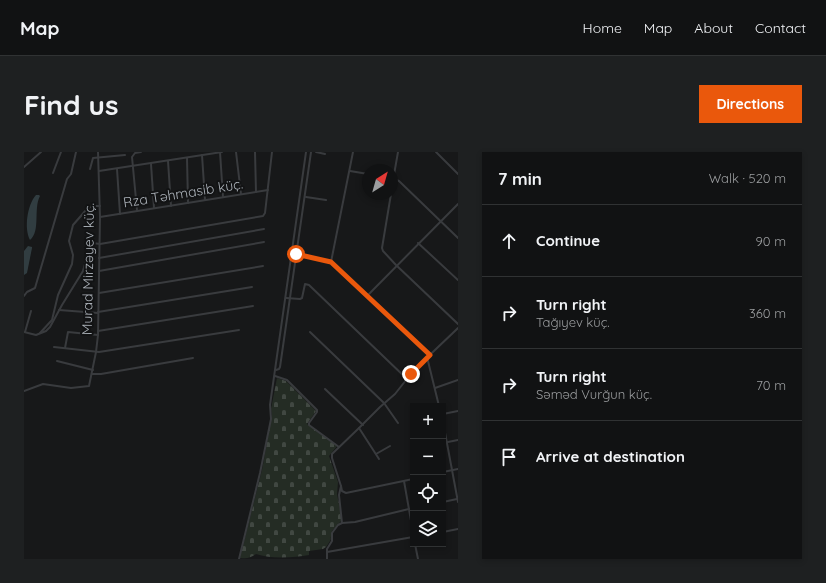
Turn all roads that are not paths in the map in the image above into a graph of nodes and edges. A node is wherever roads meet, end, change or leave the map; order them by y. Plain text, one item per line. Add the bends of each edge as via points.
1 (41, 152) edge
2 (61, 152) edge
3 (76, 152) edge
4 (98, 152) edge
5 (141, 152) edge
6 (221, 152) edge
7 (236, 152) edge
8 (255, 152) edge
9 (272, 152) edge
10 (306, 152) edge
11 (311, 152) edge
12 (316, 152) edge
13 (353, 152) edge
14 (398, 152) edge
15 (436, 152) edge
16 (208, 153) edge
17 (325, 154) dead end
18 (125, 155) dead end
19 (202, 155) junction
20 (98, 158) junction
21 (187, 158) junction
22 (168, 161) junction
23 (151, 164) junction
24 (396, 164) edge
25 (133, 166) junction
26 (24, 167) edge
27 (90, 168) dead end
28 (117, 169) junction
29 (99, 171) junction
30 (350, 171) junction
31 (303, 172) junction
32 (53, 173) dead end
33 (309, 173) junction
34 (362, 173) edge
35 (458, 174) edge
36 (398, 180) edge
37 (268, 190) junction
38 (256, 192) junction
39 (241, 194) junction
40 (223, 197) junction
41 (306, 197) junction
42 (205, 200) junction
43 (326, 200) dead end
44 (390, 200) edge
45 (188, 203) junction
46 (458, 204) edge
47 (100, 206) junction
48 (171, 206) junction
49 (154, 208) junction
50 (137, 211) junction
51 (120, 214) junction
52 (100, 217) junction
53 (441, 221) junction
54 (264, 229) dead end
55 (458, 238) edge
56 (264, 242) dead end
57 (418, 243) junction
58 (100, 244) junction
59 (292, 253) junction
60 (296, 254) junction
61 (99, 258) junction
62 (331, 262) junction
63 (396, 265) junction
64 (263, 266) dead end
65 (99, 271) junction
66 (458, 280) edge
67 (252, 287) dead end
68 (99, 293) junction
69 (24, 296) edge
70 (367, 296) junction
71 (286, 298) junction
72 (290, 298) junction
73 (253, 306) dead end
74 (59, 310) junction
75 (31, 311) dead end
76 (98, 313) junction
77 (458, 324) edge
78 (281, 327) junction
79 (286, 328) junction
80 (458, 328) edge
81 (239, 330) dead end
82 (98, 331) junction
83 (25, 332) edge
84 (310, 332) dead end
85 (39, 334) junction
86 (98, 335) junction
87 (54, 347) dead end
88 (65, 348) junction
89 (96, 352) junction
90 (430, 355) junction
91 (427, 357) junction
92 (193, 358) dead end
93 (57, 360) dead end
94 (93, 370) junction
95 (276, 370) junction
96 (92, 374) junction
97 (275, 376) junction
98 (407, 379) junction
99 (458, 380) edge
100 (435, 388) junction
101 (325, 389) dead end
102 (24, 390) edge
103 (438, 403) edge
104 (384, 404) junction
105 (458, 411) edge
106 (446, 413) edge
107 (398, 423) dead end
108 (363, 425) junction
109 (360, 428) junction
110 (446, 437) edge
111 (458, 440) edge
112 (447, 442) junction
113 (390, 446) dead end
114 (339, 447) junction
115 (376, 454) junction
116 (379, 459) dead end
117 (458, 469) edge
118 (452, 470) junction
119 (446, 471) edge
120 (410, 480) edge
121 (404, 481) junction
122 (341, 486) junction
123 (458, 500) edge
124 (446, 502) edge
125 (409, 509) junction
126 (410, 515) edge
127 (342, 522) junction
128 (458, 529) edge
129 (446, 531) edge
130 (410, 538) edge
131 (416, 547) edge
132 (326, 552) junction
133 (239, 559) edge
134 (327, 559) edge
135 (418, 559) edge

1 - 26 street
2 - 32 street
3 - 69 street via 72,174 67,179 35,288
4 - 20 street, Murad Mirzəyev küç.
5 - 25 street via 133,154
6 - 16 street
6 - 40 street
7 - 39 street
8 - 38 street
9 - 37 street
10 - 31 street
11 - 33 street
12 - 17 street
13 - 30 street
14 - 24 street
15 - 35 street
16 - 19 street
18 - 20 street
19 - 21 street
19 - 42 street
20 - 27 street via 92,159
20 - 29 street, Murad Mirzəyev küç.
21 - 22 street
21 - 45 street
22 - 23 street
22 - 48 street
23 - 25 street
23 - 49 street
25 - 28 street
25 - 50 street
28 - 29 street
28 - 51 street
29 - 47 street, Murad Mirzəyev küç.
30 - 34 street
30 - 62 street
31 - 33 street
31 - 59 street
33 - 41 street
36 - 53 street
37 - 38 street, Rza Təhmasib küç.
37 - 58 street via 263,216
38 - 39 street, Rza Təhmasib küç.
39 - 40 street, Rza Təhmasib küç.
40 - 42 street, Rza Təhmasib küç.
41 - 43 street
41 - 60 street
42 - 45 street, Rza Təhmasib küç.
44 - 63 street via 382,248
45 - 48 street, Rza Təhmasib küç.
46 - 53 street
47 - 52 street, Murad Mirzəyev küç.
47 - 85 street via 87,209 73,225 70,241 72,264 58,295 52,320
48 - 49 street, Rza Təhmasib küç.
49 - 50 street, Rza Təhmasib küç.
50 - 51 street, Rza Təhmasib küç.
51 - 52 street, Rza Təhmasib küç.
52 - 58 street, Murad Mirzəyev küç.
53 - 55 street
53 - 57 street
54 - 61 street
56 - 65 street
57 - 63 street
57 - 66 street
58 - 61 street, Murad Mirzəyev küç.
58 - 74 street via 93,243 90,246 83,271
59 - 60 street
59 - 71 street
60 - 62 street
60 - 72 street
61 - 65 street, Murad Mirzəyev küç.
62 - 70 street
63 - 70 street
63 - 77 street
64 - 68 street
65 - 68 street, Murad Mirzəyev küç.
67 - 76 street
68 - 76 street, Murad Mirzəyev küç.
70 - 90 street
71 - 72 street
71 - 78 street
72 - 79 street
72 - 98 street via 302,298 305,284 309,285
73 - 82 street
74 - 76 street
74 - 85 street via 50,327
75 - 83 street
76 - 82 street, Murad Mirzəyev küç.
78 - 79 street
78 - 95 street
79 - 95 street via 280,370
80 - 90 street
81 - 89 street
82 - 86 street, Murad Mirzəyev küç.
83 - 85 street
84 - 104 street
86 - 88 street via 68,332
86 - 89 street, Murad Mirzəyev küç.
87 - 88 street
88 - 89 street
89 - 94 street, Murad Mirzəyev küç.
90 - 91 street
91 - 98 street
91 - 100 street
92 - 96 street
93 - 94 street
94 - 96 street, Murad Mirzəyev küç.
95 - 97 street
96 - 102 street, Murad Mirzəyev küç. via 89,386 71,388 43,384
97 - 114 street via 287,380 317,410 309,425
97 - 133 street via 270,405 271,419
98 - 104 street
99 - 100 street
100 - 103 street
101 - 108 street
104 - 107 street
104 - 108 street
105 - 106 street
108 - 109 street
109 - 114 street
109 - 115 street
110 - 112 street
111 - 112 street
112 - 118 street
113 - 115 street
114 - 122 street via 331,456
115 - 116 street
117 - 118 street
118 - 119 street
118 - 123 street
120 - 121 street
121 - 122 street via 346,494
121 - 125 street
122 - 127 street via 339,495
123 - 124 street
125 - 126 street
125 - 127 street via 355,522
127 - 132 street via 333,532
128 - 129 street
130 - 132 street
131 - 135 street
132 - 134 street

